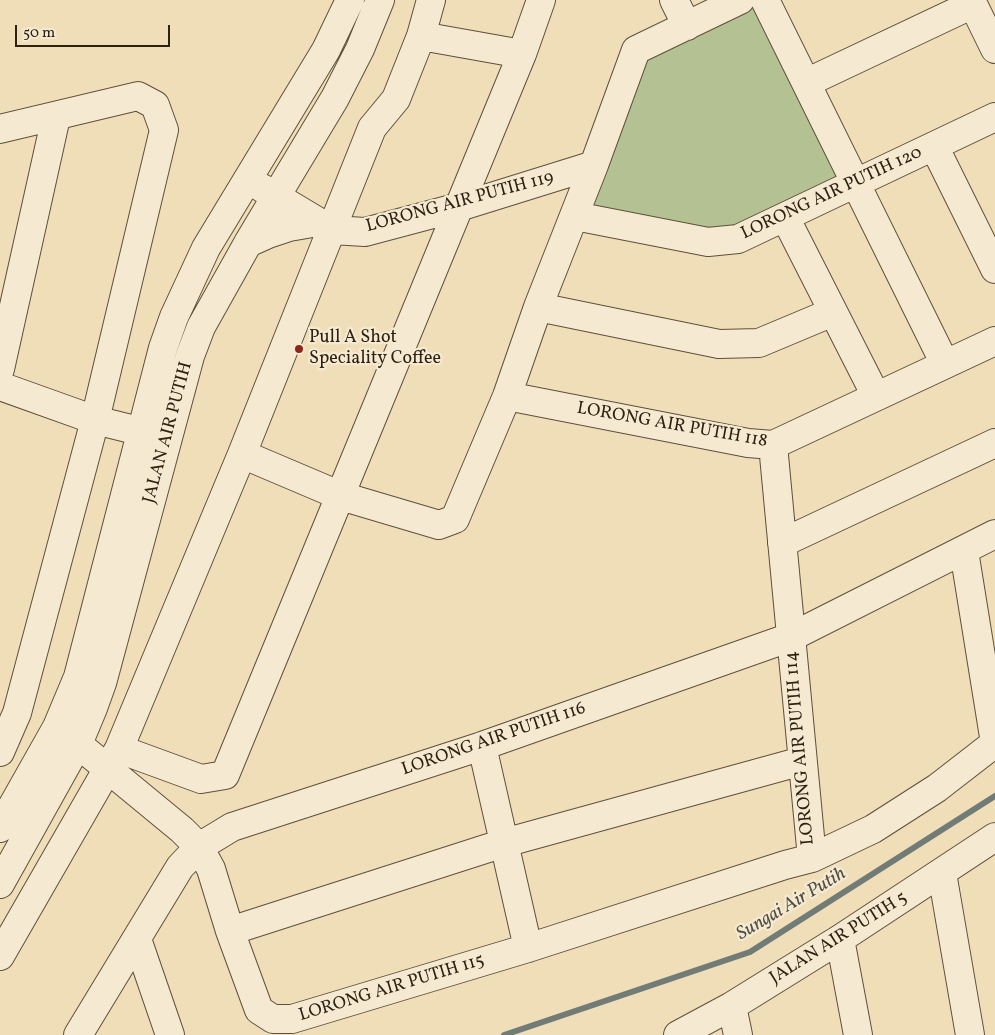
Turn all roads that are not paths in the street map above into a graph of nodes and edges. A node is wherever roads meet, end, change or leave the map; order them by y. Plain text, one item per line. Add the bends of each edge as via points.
1 (350, 0) edge
2 (380, 0) edge
3 (431, 0) edge
4 (541, 0) edge
5 (674, 0) edge
6 (740, 0) edge
7 (765, 0) edge
8 (972, 2) edge
9 (687, 26) junction
10 (421, 36) junction
11 (995, 49) edge
12 (522, 54) junction
13 (806, 83) junction
14 (56, 117) junction
15 (995, 117) edge
16 (0, 129) edge
17 (934, 146) junction
18 (303, 153) junction
19 (594, 165) junction
20 (248, 179) junction
21 (856, 184) junction
22 (276, 198) junction
23 (459, 207) junction
24 (575, 216) junction
25 (785, 217) junction
26 (325, 226) junction
27 (248, 243) junction
28 (995, 269) edge
29 (538, 307) junction
30 (833, 312) junction
31 (995, 341) edge
32 (945, 364) junction
33 (0, 369) edge
34 (0, 386) edge
35 (507, 396) junction
36 (876, 396) junction
37 (95, 420) junction
38 (143, 432) junction
39 (995, 443) edge
40 (772, 445) junction
41 (242, 454) junction
42 (341, 496) junction
43 (995, 534) edge
44 (782, 543) junction
45 (964, 551) junction
46 (790, 637) junction
47 (57, 728) junction
48 (995, 743) edge
49 (78, 744) junction
50 (482, 746) junction
51 (0, 752) edge
52 (113, 759) junction
53 (802, 761) junction
54 (18, 800) edge
55 (0, 828) edge
56 (995, 837) edge
57 (504, 843) junction
58 (199, 847) junction
59 (812, 858) junction
60 (942, 873) junction
61 (0, 884) edge
62 (230, 931) junction
63 (137, 939) junction
64 (840, 939) junction
65 (528, 948) junction
66 (0, 956) edge
67 (732, 1006) junction
68 (265, 1027) edge
69 (78, 1035) edge
70 (170, 1035) edge
71 (678, 1035) edge
72 (738, 1035) edge
73 (858, 1035) edge
74 (970, 1035) edge

1 - 20 street, JALAN AIR PUTIH via 326,50
2 - 18 street, JALAN AIR PUTIH via 340,90
3 - 10 street
4 - 12 street
5 - 9 street
6 - 9 street
7 - 13 street
8 - 11 street
8 - 13 street
9 - 19 street via 636,50
10 - 12 street
10 - 26 street via 396,99 372,128
12 - 23 street
13 - 21 street
14 - 16 street
14 - 33 street
14 - 37 street via 138,96 155,105 164,130
15 - 17 street, LORONG AIR PUTIH 120
17 - 21 street, LORONG AIR PUTIH 120
17 - 28 street
18 - 22 street, JALAN AIR PUTIH
18 - 26 street via 306,197
19 - 23 street, LORONG AIR PUTIH 119
19 - 24 street
20 - 22 street, LORONG AIR PUTIH 119
20 - 38 street, JALAN AIR PUTIH via 206,248 174,317
21 - 25 street, LORONG AIR PUTIH 120
21 - 32 street
22 - 26 street, LORONG AIR PUTIH 119
22 - 27 street, JALAN AIR PUTIH
23 - 26 street, LORONG AIR PUTIH 119 via 365,232
23 - 42 street
24 - 25 street, LORONG AIR PUTIH 120 via 708,242 738,239
24 - 29 street
25 - 30 street
26 - 27 street via 289,227
26 - 41 street
27 - 49 street, JALAN AIR PUTIH via 204,320 190,356 102,682
29 - 30 street via 719,344 759,343
29 - 35 street
30 - 36 street
31 - 32 street, LORONG AIR PUTIH 118
32 - 36 street, LORONG AIR PUTIH 118
34 - 37 street
35 - 40 street, LORONG AIR PUTIH 118
35 - 42 street via 455,519 439,524
36 - 40 street, LORONG AIR PUTIH 118
37 - 38 street
37 - 51 street via 17,713
38 - 47 street, JALAN AIR PUTIH via 78,677
39 - 44 street
40 - 44 street, LORONG AIR PUTIH 114
41 - 42 street
41 - 52 street
42 - 52 street via 225,774 201,779
43 - 45 street, LORONG AIR PUTIH 116
44 - 46 street, LORONG AIR PUTIH 114
45 - 46 street, LORONG AIR PUTIH 116
45 - 48 street
46 - 50 street, LORONG AIR PUTIH 116
46 - 53 street, LORONG AIR PUTIH 114
47 - 49 street, LORONG AIR PUTIH 115
47 - 54 street, JALAN AIR PUTIH
48 - 59 street, LORONG AIR PUTIH 115 via 937,788 873,829
49 - 52 street, LORONG AIR PUTIH 115
49 - 54 street, JALAN AIR PUTIH
50 - 57 street
50 - 58 street, LORONG AIR PUTIH 116 via 232,827
52 - 58 street, LORONG AIR PUTIH 115
52 - 66 street
53 - 57 street
53 - 59 street, LORONG AIR PUTIH 114
54 - 55 street, JALAN AIR PUTIH
54 - 61 street, JALAN AIR PUTIH
56 - 60 street, JALAN AIR PUTIH 5
57 - 62 street
57 - 65 street
58 - 62 street, LORONG AIR PUTIH 115 via 211,869
58 - 63 street, LORONG AIR PUTIH 116 via 180,867
59 - 65 street, LORONG AIR PUTIH 115
60 - 64 street, JALAN AIR PUTIH 5
60 - 74 street
62 - 68 street, LORONG AIR PUTIH 115
63 - 69 street, LORONG AIR PUTIH 116
63 - 70 street
64 - 67 street, JALAN AIR PUTIH 5
64 - 73 street
65 - 68 street, LORONG AIR PUTIH 115
67 - 71 street, JALAN AIR PUTIH 5
67 - 72 street

